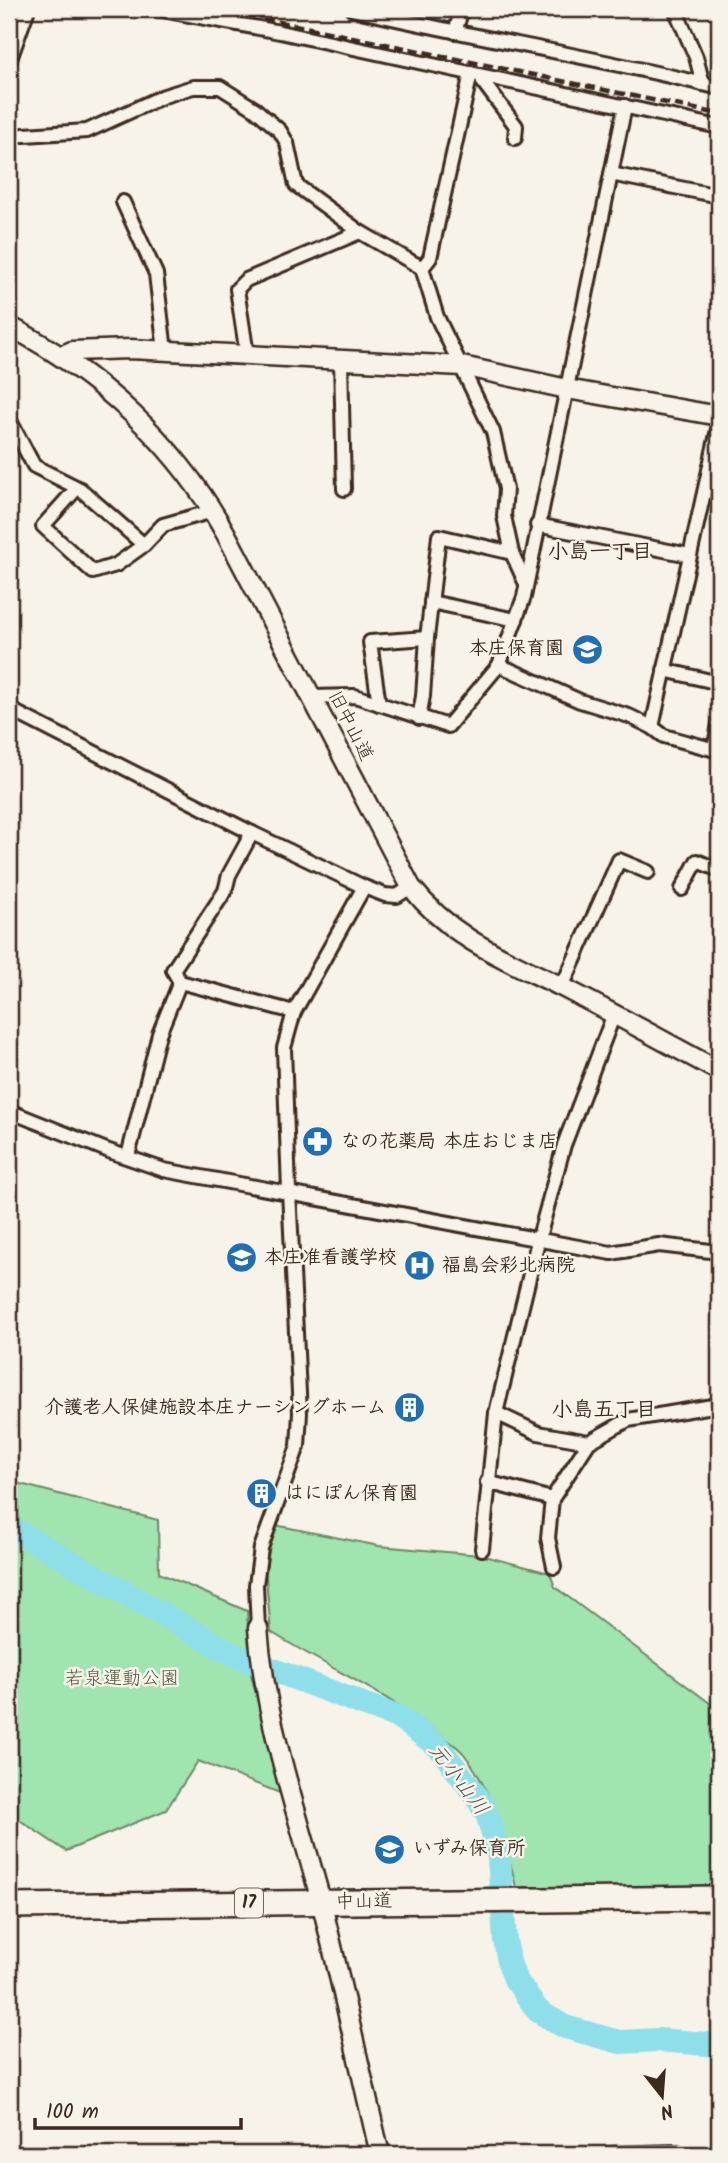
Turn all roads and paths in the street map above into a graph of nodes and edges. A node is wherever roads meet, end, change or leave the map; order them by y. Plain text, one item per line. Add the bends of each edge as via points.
1 (29, 9) edge
2 (156, 9) edge
3 (462, 9) edge
4 (675, 9) edge
5 (359, 10) edge
6 (455, 32) junction
7 (9, 62) edge
8 (477, 74) junction
9 (703, 84) junction
10 (719, 89) edge
11 (625, 106) junction
12 (719, 127) edge
13 (9, 136) edge
14 (515, 138) dead end
15 (611, 174) junction
16 (719, 196) edge
17 (122, 202) dead end
18 (359, 232) junction
19 (422, 268) junction
20 (9, 326) edge
21 (165, 351) junction
22 (247, 355) junction
23 (61, 356) junction
24 (341, 360) junction
25 (462, 366) junction
26 (567, 388) junction
27 (719, 416) edge
28 (9, 419) edge
29 (719, 425) edge
30 (77, 488) junction
31 (344, 489) dead end
32 (213, 511) junction
33 (537, 525) junction
34 (144, 545) junction
35 (512, 553) junction
36 (689, 555) junction
37 (526, 584) junction
38 (431, 602) junction
39 (516, 620) junction
40 (427, 638) junction
41 (499, 666) junction
42 (664, 670) junction
43 (719, 683) edge
44 (312, 698) junction
45 (379, 704) junction
46 (9, 709) edge
47 (419, 718) junction
48 (719, 725) edge
49 (652, 727) junction
50 (717, 750) edge
51 (252, 833) junction
52 (719, 870) edge
53 (648, 872) dead end
54 (364, 887) junction
55 (411, 887) junction
56 (682, 889) dead end
57 (180, 982) junction
58 (562, 987) junction
59 (294, 1012) junction
60 (614, 1014) junction
61 (719, 1071) edge
62 (9, 1111) edge
63 (128, 1156) junction
64 (289, 1191) junction
65 (538, 1241) junction
66 (719, 1252) edge
67 (719, 1405) edge
68 (496, 1413) junction
69 (589, 1442) junction
70 (487, 1482) junction
71 (552, 1499) junction
72 (482, 1549) dead end
73 (554, 1567) dead end
74 (258, 1628) joint
75 (719, 1898) edge
76 (321, 1903) junction
77 (9, 1906) edge
78 (380, 2154) edge
79 (609, 2154) edge
80 (678, 2154) edge

1 - 7 street
2 - 8 street
3 - 6 street
4 - 9 street
5 - 6 street
6 - 9 street
8 - 11 street
8 - 14 street via 516,126
8 - 19 street via 430,258
9 - 10 street
11 - 12 street
11 - 15 street
13 - 18 street via 87,131 164,96 193,87 220,87 255,108 280,131 296,185
15 - 16 street
15 - 26 street
17 - 21 street via 156,274
18 - 19 street
18 - 22 street via 246,279 237,289
19 - 25 street via 437,317
20 - 23 street, 旧中山道
21 - 22 street
21 - 23 street via 72,351
22 - 24 street
23 - 32 street, 旧中山道 via 154,436
24 - 25 street
24 - 31 street
25 - 26 street
25 - 35 street via 493,432 506,489 504,516
26 - 27 street
26 - 33 street
28 - 30 street via 34,466
29 - 36 street
30 - 34 street
30 - 34 street via 43,526 93,572 116,565
32 - 34 street via 163,525
32 - 44 street, 旧中山道
33 - 36 street
33 - 37 street
35 - 37 street
35 - 38 street via 439,536
36 - 42 street
37 - 39 street
38 - 39 street
38 - 40 street
39 - 41 street
40 - 45 street via 370,642
40 - 47 street
41 - 47 street via 448,726
41 - 49 street
42 - 43 street
42 - 49 street
44 - 45 street via 355,696
44 - 55 street, 旧中山道
45 - 47 street
46 - 51 street
48 - 50 street
49 - 50 street via 664,736
51 - 54 street
51 - 57 street via 225,891 173,970
52 - 56 street via 697,861
53 - 58 street via 620,860
54 - 55 street via 397,896
54 - 59 street
55 - 58 street, 旧中山道 via 452,929
57 - 59 street
57 - 63 street via 159,1034
58 - 60 street, 旧中山道
59 - 64 street via 284,1048
60 - 61 street, 旧中山道
60 - 65 street via 564,1145
62 - 63 street
63 - 64 street via 164,1170
64 - 65 street
64 - 74 street via 298,1446 261,1548 256,1585
65 - 66 street via 611,1253 659,1245
65 - 68 street
67 - 69 street via 628,1420
68 - 69 street via 538,1433
68 - 70 street
69 - 71 street
70 - 71 street
70 - 72 street
71 - 73 street via 548,1538
74 - 76 street via 275,1733
75 - 76 highway, 中山道 / 17
76 - 77 highway, 中山道 / 17
76 - 78 street
79 - 80 street

